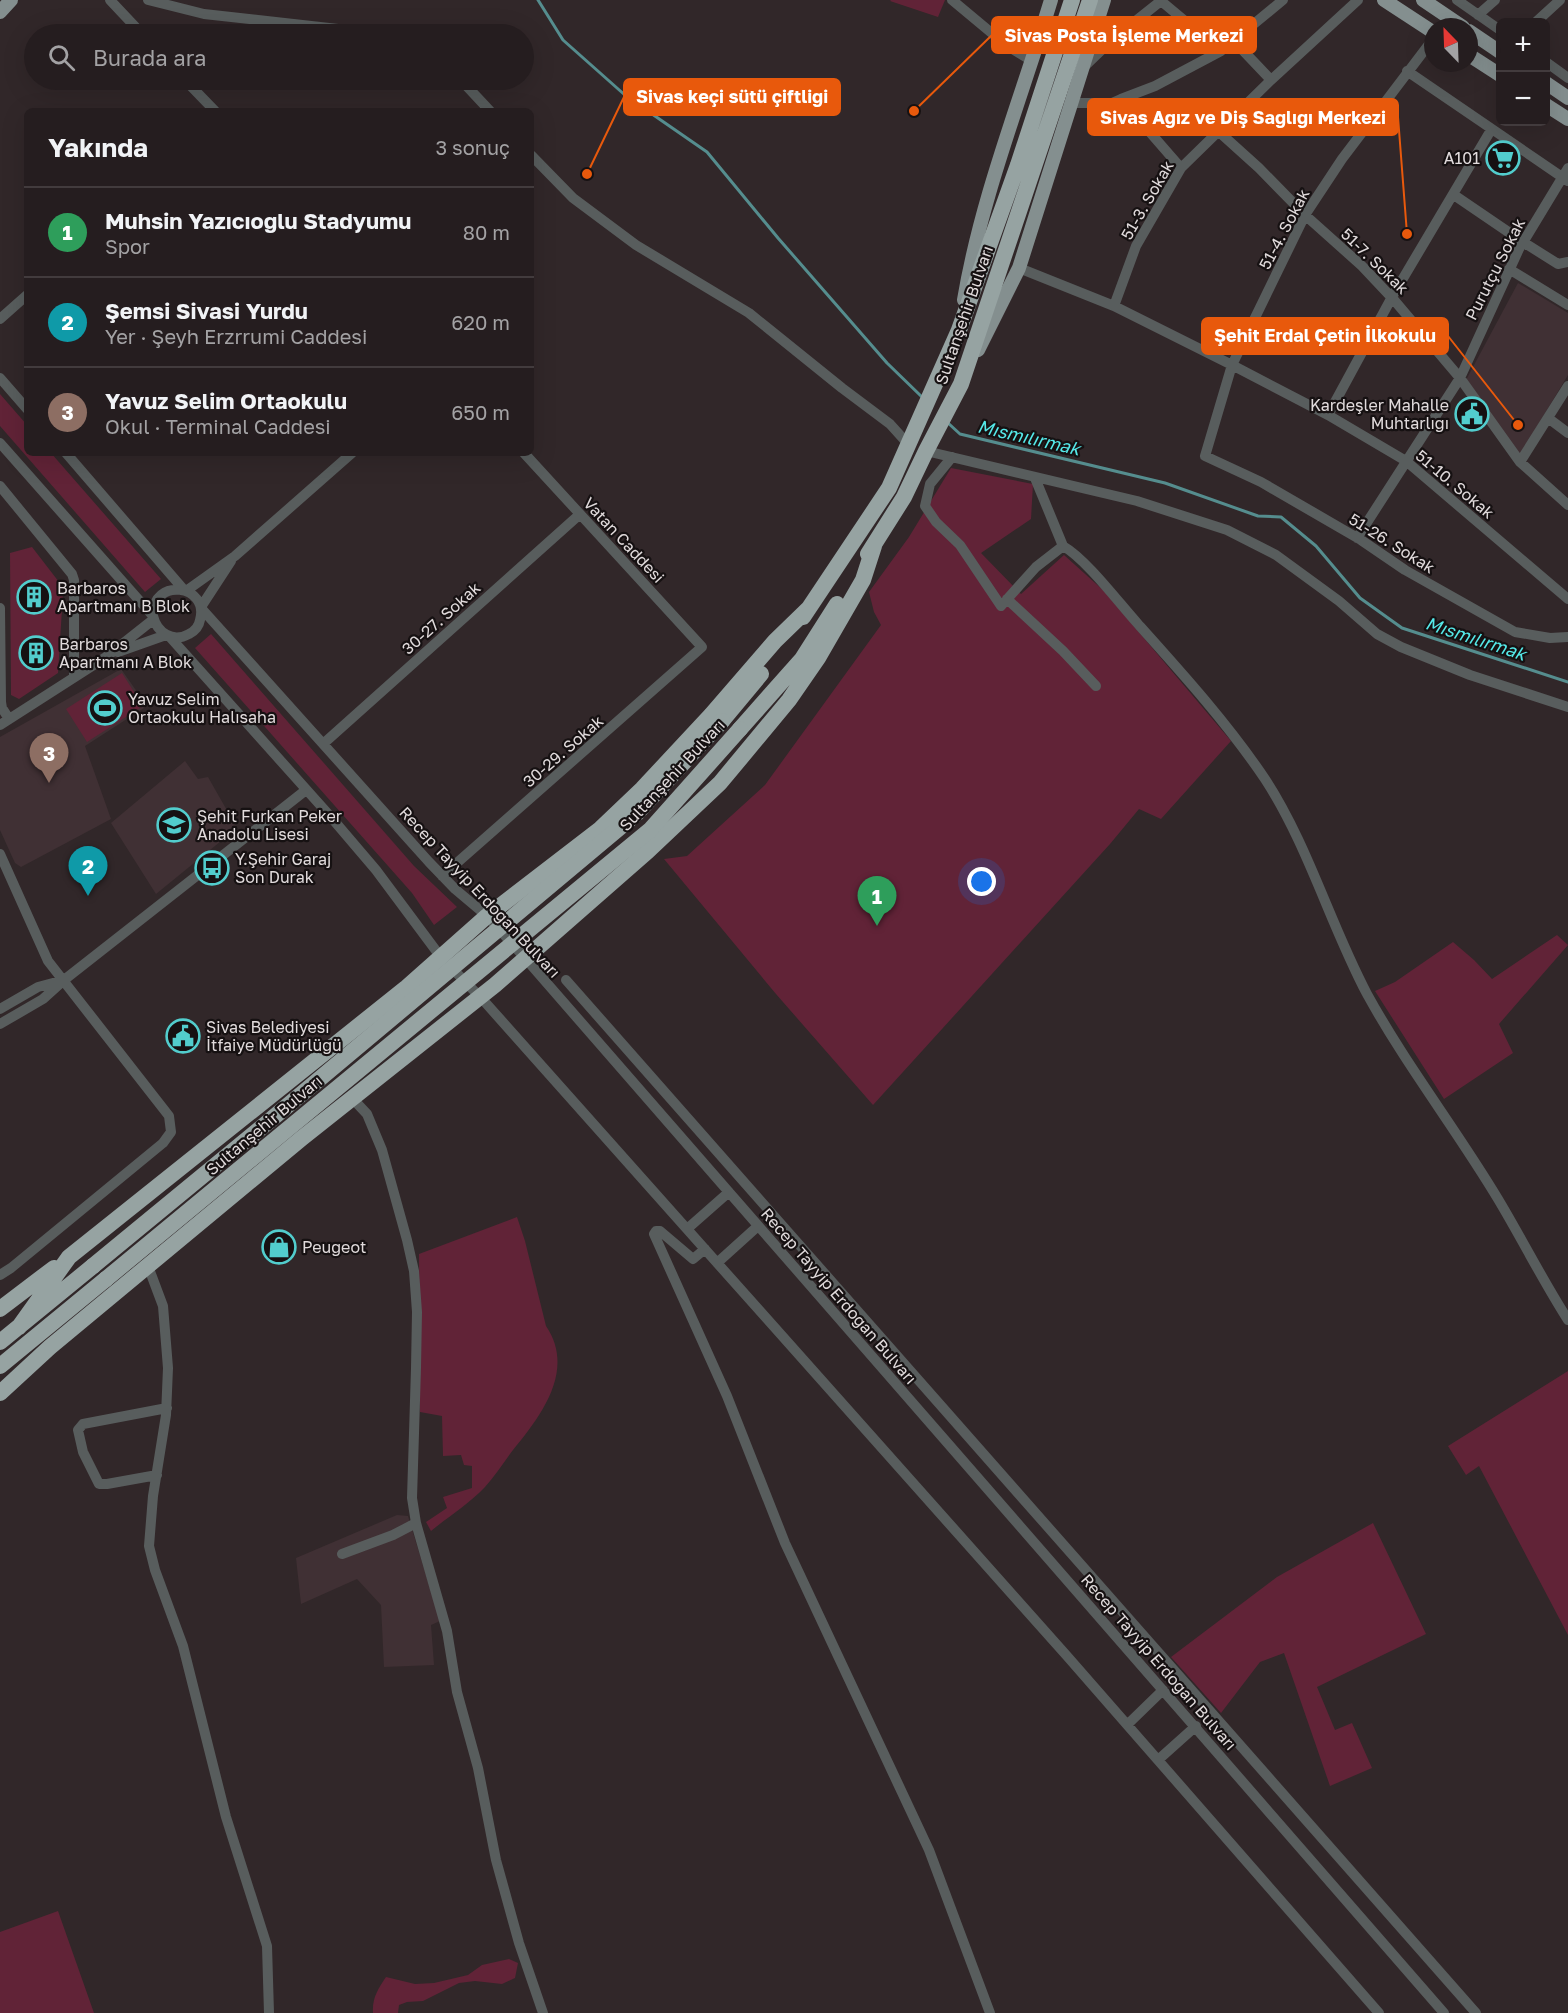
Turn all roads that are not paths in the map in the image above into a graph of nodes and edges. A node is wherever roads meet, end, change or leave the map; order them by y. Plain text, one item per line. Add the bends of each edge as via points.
1 (11, 0) edge
2 (110, 0) edge
3 (148, 0) edge
4 (952, 0) edge
5 (1052, 0) edge
6 (1072, 0) edge
7 (1090, 0) edge
8 (1104, 0) edge
9 (1283, 0) edge
10 (1358, 0) edge
11 (1384, 0) edge
12 (1424, 0) edge
13 (1457, 0) edge
14 (1495, 0) edge
15 (1560, 0) edge
16 (1162, 1) edge
17 (0, 12) edge
18 (1478, 15) junction
19 (1450, 18) edge
20 (1540, 18) edge
21 (133, 24) edge
22 (293, 24) edge
23 (1424, 26) edge
24 (1496, 27) edge
25 (1478, 37) edge
26 (1234, 41) junction
27 (1496, 49) edge
28 (1424, 50) edge
29 (1221, 51) junction
30 (1032, 61) junction
31 (1478, 61) edge
32 (1550, 65) edge
33 (1083, 68) junction
34 (1407, 71) junction
35 (1496, 72) edge
36 (1568, 78) edge
37 (1271, 80) junction
38 (1550, 86) edge
39 (194, 90) edge
40 (470, 90) edge
41 (1568, 98) edge
42 (1121, 99) junction
43 (1072, 103) junction
44 (211, 108) edge
45 (487, 108) edge
46 (1550, 108) edge
47 (1568, 119) edge
48 (1491, 130) junction
49 (1218, 131) junction
50 (534, 157) edge
51 (1025, 168) junction
52 (1180, 168) junction
53 (1566, 176) edge
54 (1454, 195) junction
55 (1305, 216) junction
56 (1523, 242) junction
57 (1568, 262) edge
58 (1019, 267) junction
59 (1509, 269) junction
60 (1392, 297) junction
61 (24, 298) edge
62 (1568, 305) edge
63 (1114, 306) junction
64 (0, 320) edge
65 (959, 330) junction
66 (1232, 365) junction
67 (0, 378) edge
68 (1460, 378) junction
69 (961, 384) junction
70 (1568, 386) edge
71 (24, 406) edge
72 (1328, 415) junction
73 (1548, 418) junction
74 (1568, 433) edge
75 (0, 443) edge
76 (908, 444) junction
77 (929, 444) junction
78 (74, 456) edge
79 (349, 456) edge
80 (527, 456) edge
81 (1205, 456) joint
82 (952, 457) junction
83 (1406, 461) junction
84 (1520, 462) junction
85 (1035, 478) junction
86 (0, 486) edge
87 (1568, 505) edge
88 (579, 515) junction
89 (1357, 538) junction
90 (874, 546) junction
91 (1064, 546) junction
92 (235, 556) junction
93 (185, 590) junction
94 (1007, 598) junction
95 (1568, 599) edge
96 (0, 608) edge
97 (201, 608) junction
98 (809, 608) junction
99 (153, 618) junction
100 (167, 635) junction
101 (1568, 637) edge
102 (702, 647) joint
103 (106, 657) junction
104 (74, 677) junction
105 (1096, 686) dead end
106 (1568, 707) edge
107 (2, 723) edge
108 (323, 744) junction
109 (306, 790) junction
110 (0, 854) edge
111 (442, 876) junction
112 (487, 916) junction
113 (440, 956) junction
114 (525, 958) junction
115 (64, 980) junction
116 (566, 980) dead end
117 (479, 997) junction
118 (0, 1009) edge
119 (0, 1024) edge
120 (352, 1098) junction
121 (729, 1192) junction
122 (759, 1200) junction
123 (745, 1210) junction
124 (758, 1226) junction
125 (687, 1229) junction
126 (705, 1249) junction
127 (69, 1257) junction
128 (717, 1263) junction
129 (148, 1266) junction
130 (0, 1275) edge
131 (0, 1309) edge
132 (1568, 1320) edge
133 (19, 1327) junction
134 (0, 1342) edge
135 (50, 1347) junction
136 (0, 1366) edge
137 (0, 1382) edge
138 (0, 1393) edge
139 (167, 1408) junction
140 (157, 1476) junction
141 (416, 1523) junction
142 (342, 1554) dead end
143 (1163, 1690) junction
144 (1196, 1695) junction
145 (1180, 1709) junction
146 (1128, 1724) junction
147 (1196, 1726) junction
148 (1158, 1760) junction
149 (269, 2013) edge
150 (543, 2013) edge
151 (990, 2013) edge
152 (1379, 2013) edge
153 (1444, 2013) edge
154 (1476, 2013) edge

1 - 17 main road
2 - 21 street
3 - 22 street via 204,14
4 - 30 street via 1006,45
5 - 30 main road
6 - 51 highway, Sultanşehir Bulvarı
7 - 51 highway, Sultanşehir Bulvarı
8 - 33 main road
9 - 26 street
10 - 37 street, 51-3. Sokak
11 - 23 main road
12 - 19 main road
13 - 18 street
14 - 18 street
15 - 20 street
16 - 29 street
16 - 33 street
18 - 24 street
25 - 27 main road
26 - 29 street
26 - 37 street
28 - 34 street, 51-4. Sokak
29 - 42 street
30 - 65 main road via 978,234
31 - 35 main road
32 - 36 street
33 - 43 main road
34 - 48 street
34 - 55 street, 51-4. Sokak
37 - 49 street, 51-3. Sokak
38 - 41 main road
39 - 44 street
40 - 45 street
42 - 43 street via 1112,103
42 - 52 street
43 - 58 main road
46 - 47 main road
48 - 53 street
48 - 54 street
49 - 52 street, 51-3. Sokak
49 - 55 street, 51-7. Sokak
50 - 76 street via 573,198 636,245 749,313 890,424
51 - 65 highway, Sultanşehir Bulvarı
51 - 69 highway, Sultanşehir Bulvarı
52 - 63 street, 51-3. Sokak via 1137,246
53 - 56 street, Purutçu Sokak
54 - 56 street
54 - 60 street
55 - 60 street, 51-7. Sokak
55 - 66 street, 51-4. Sokak
56 - 57 street via 1558,264
56 - 59 street, Purutçu Sokak
58 - 63 street, 51-10. Sokak
58 - 69 main road
59 - 62 street
59 - 68 street, Purutçu Sokak
60 - 68 street, 51-7. Sokak
60 - 72 street
61 - 64 street
63 - 66 street, 51-10. Sokak
65 - 76 highway, Sultanşehir Bulvarı
66 - 72 street, 51-10. Sokak
66 - 81 street, 51-4. Sokak
67 - 71 street
68 - 83 street, Purutçu Sokak
68 - 84 street, 51-7. Sokak
69 - 77 highway, Sultanşehir Bulvarı
70 - 73 street
72 - 83 street, 51-10. Sokak
73 - 74 street
73 - 84 street
75 - 99 street
76 - 98 highway, Sultanşehir Bulvarı via 889,488
77 - 82 street
77 - 90 highway, Sultanşehir Bulvarı via 904,497
78 - 93 street
79 - 92 street
80 - 88 street, Vatan Caddesi
81 - 89 street, 51-26. Sokak via 1261,482
82 - 85 street
82 - 94 street via 930,484 925,506 960,545 1001,606
83 - 89 street, Purutçu Sokak
83 - 95 street, 51-10. Sokak
84 - 87 street, 51-7. Sokak
85 - 91 street
85 - 106 street via 1137,501 1227,530 1276,555 1377,634 1401,647 1470,675
86 - 104 street via 70,569
88 - 102 street, Vatan Caddesi
88 - 108 street, 30-27. Sokak
89 - 101 street, 51-26. Sokak via 1515,632
90 - 114 highway via 862,580 819,658 720,783 648,852
90 - 136 highway, Sultanşehir Bulvarı, bridge via 802,659 650,830
91 - 94 street via 1036,567
91 - 132 street via 1158,646 1265,780 1298,840 1341,942 1384,1024 1498,1198
92 - 93 street
92 - 97 street
93 - 97 street
93 - 99 street via 161,595 154,605
94 - 105 street
96 - 107 street
97 - 100 street via 201,619 193,632 183,637
97 - 108 street, Recep Tayyip Erdoğan Bulvarı
98 - 112 highway via 642,789 600,829
98 - 133 highway, Sultanşehir Bulvarı, bridge via 784,646 722,721 637,813
99 - 100 street
99 - 103 street
100 - 103 street
100 - 109 street
102 - 111 street, 30-29. Sokak
103 - 104 street
104 - 107 street
108 - 111 street, Recep Tayyip Erdoğan Bulvarı
109 - 113 street via 376,870
109 - 115 street
110 - 115 street via 48,962
111 - 112 street, Recep Tayyip Erdoğan Bulvarı
112 - 113 highway
112 - 114 street, Recep Tayyip Erdoğan Bulvarı
113 - 117 street
113 - 127 highway via 407,987
114 - 117 highway
114 - 121 street, Recep Tayyip Erdoğan Bulvarı
115 - 118 street via 38,987
115 - 119 street via 43,999
115 - 130 street via 169,1116 171,1132 163,1143
116 - 122 street
117 - 120 highway
117 - 125 street
120 - 129 highway
120 - 141 street via 367,1114 382,1150 414,1271 417,1312 412,1498
121 - 123 street, Recep Tayyip Erdoğan Bulvarı
121 - 125 street
122 - 123 street
122 - 144 street
123 - 124 street, Recep Tayyip Erdoğan Bulvarı
124 - 128 street
124 - 143 street, Recep Tayyip Erdoğan Bulvarı
125 - 126 street
126 - 128 street
126 - 151 street via 693,1259 660,1231 654,1234 728,1396 785,1544 929,1850
127 - 131 highway
127 - 133 highway
128 - 146 street
129 - 135 highway
129 - 139 street via 163,1305
133 - 134 highway, Sultanşehir Bulvarı
135 - 137 highway
135 - 138 highway
139 - 140 street
139 - 140 street via 83,1424 78,1430 99,1484
140 - 149 street via 149,1546 154,1570 183,1646 226,1817 267,1946
141 - 142 street
141 - 150 street via 447,1632 496,1860
143 - 145 street, Recep Tayyip Erdoğan Bulvarı
143 - 146 street
144 - 145 street
144 - 154 street
145 - 147 street, Recep Tayyip Erdoğan Bulvarı
146 - 148 street
147 - 148 street
147 - 153 street, Recep Tayyip Erdoğan Bulvarı
148 - 152 street

